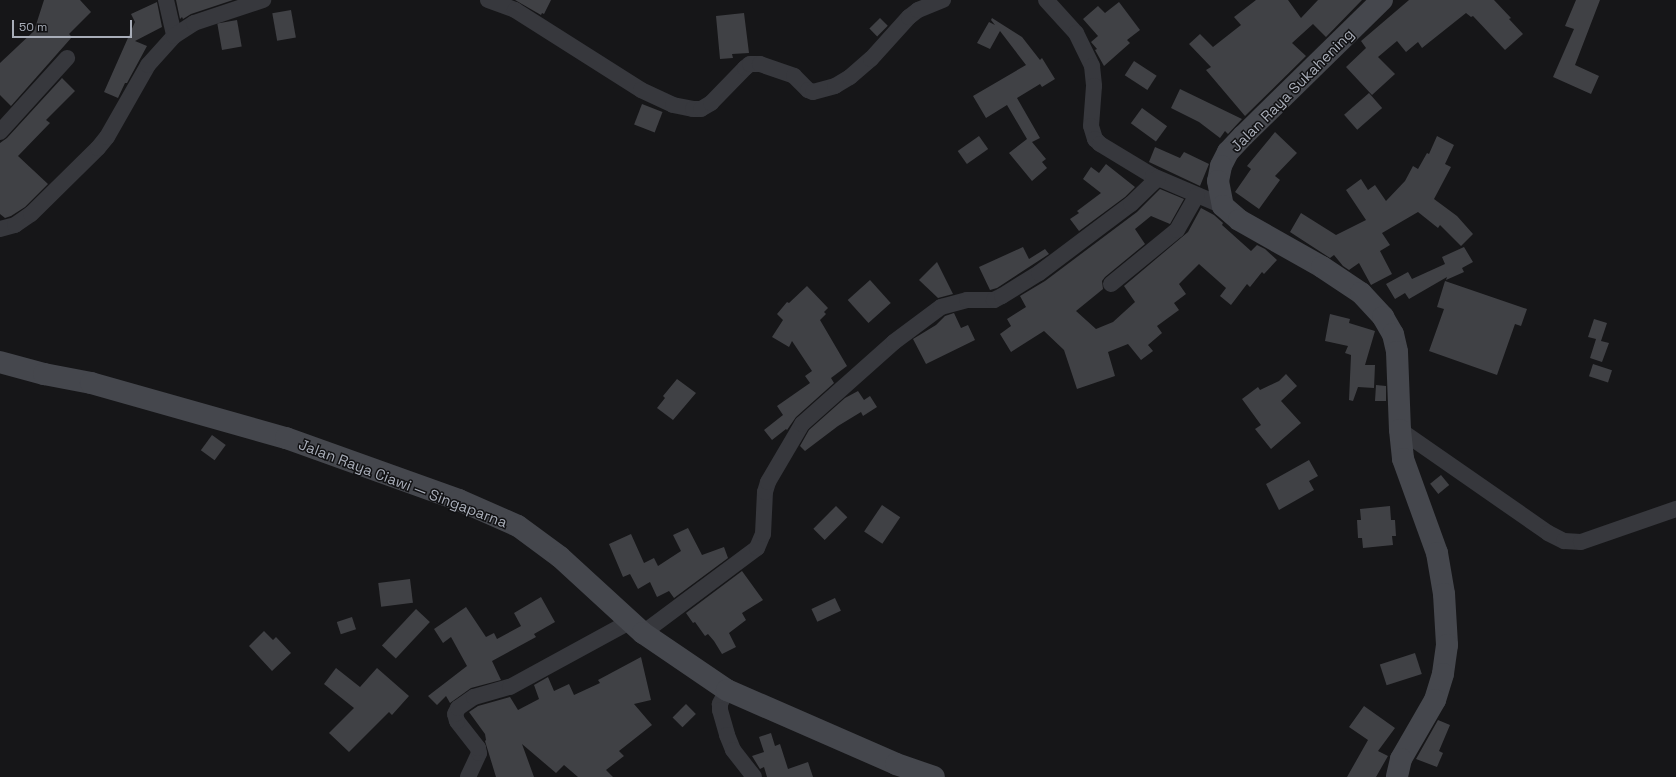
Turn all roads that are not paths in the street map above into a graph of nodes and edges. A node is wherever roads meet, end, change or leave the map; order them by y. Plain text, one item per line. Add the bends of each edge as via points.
1 (166, 0) edge
2 (263, 0) edge
3 (488, 0) edge
4 (942, 0) edge
5 (1046, 0) edge
6 (1382, 0) edge
7 (174, 36) junction
8 (67, 58) dead end
9 (0, 132) edge
10 (1158, 178) junction
11 (1197, 195) junction
12 (1223, 206) junction
13 (0, 229) edge
14 (1111, 284) dead end
15 (0, 362) edge
16 (1400, 430) junction
17 (1676, 509) edge
18 (636, 627) junction
19 (727, 690) junction
20 (468, 777) edge
21 (754, 777) edge
22 (934, 777) edge
23 (1397, 777) edge

1 - 7 street
2 - 7 street via 194,23
3 - 4 street via 515,10 641,90 673,105 693,109 701,109 711,104 750,64 760,64 794,76 813,92 835,86 871,59 909,17 918,10
5 - 10 street via 1076,33 1092,66 1094,86 1091,126 1095,139
6 - 12 main road, Jalan Raya Sukahening via 1228,152 1221,166 1218,181
7 - 13 street via 148,65 107,137 98,148 31,214 15,225
8 - 9 street
10 - 11 street
10 - 18 street via 1131,204 1039,273 994,300 967,300 941,307 899,337 802,424 768,482 765,492 763,534 757,548
11 - 12 street
11 - 14 street via 1177,230
12 - 16 main road via 1239,220 1322,267 1360,293 1383,317 1393,334 1397,352
15 - 18 main road, Jalan Raya Ciawi — Singaparna via 91,383 286,438 459,500 518,526 560,557
16 - 17 street via 1548,533 1564,541 1581,542
16 - 23 main road via 1403,459 1437,553 1444,594 1447,645 1443,674 1435,700 1401,759
18 - 19 main road, Jalan Raya Ciawi — Singaparna
18 - 20 street via 510,687 474,697 458,708 455,714 457,721 478,748 479,753
19 - 21 street via 720,704 726,735 733,750
19 - 22 main road, Jalan Raya Ciawi — Singaparna via 896,764

